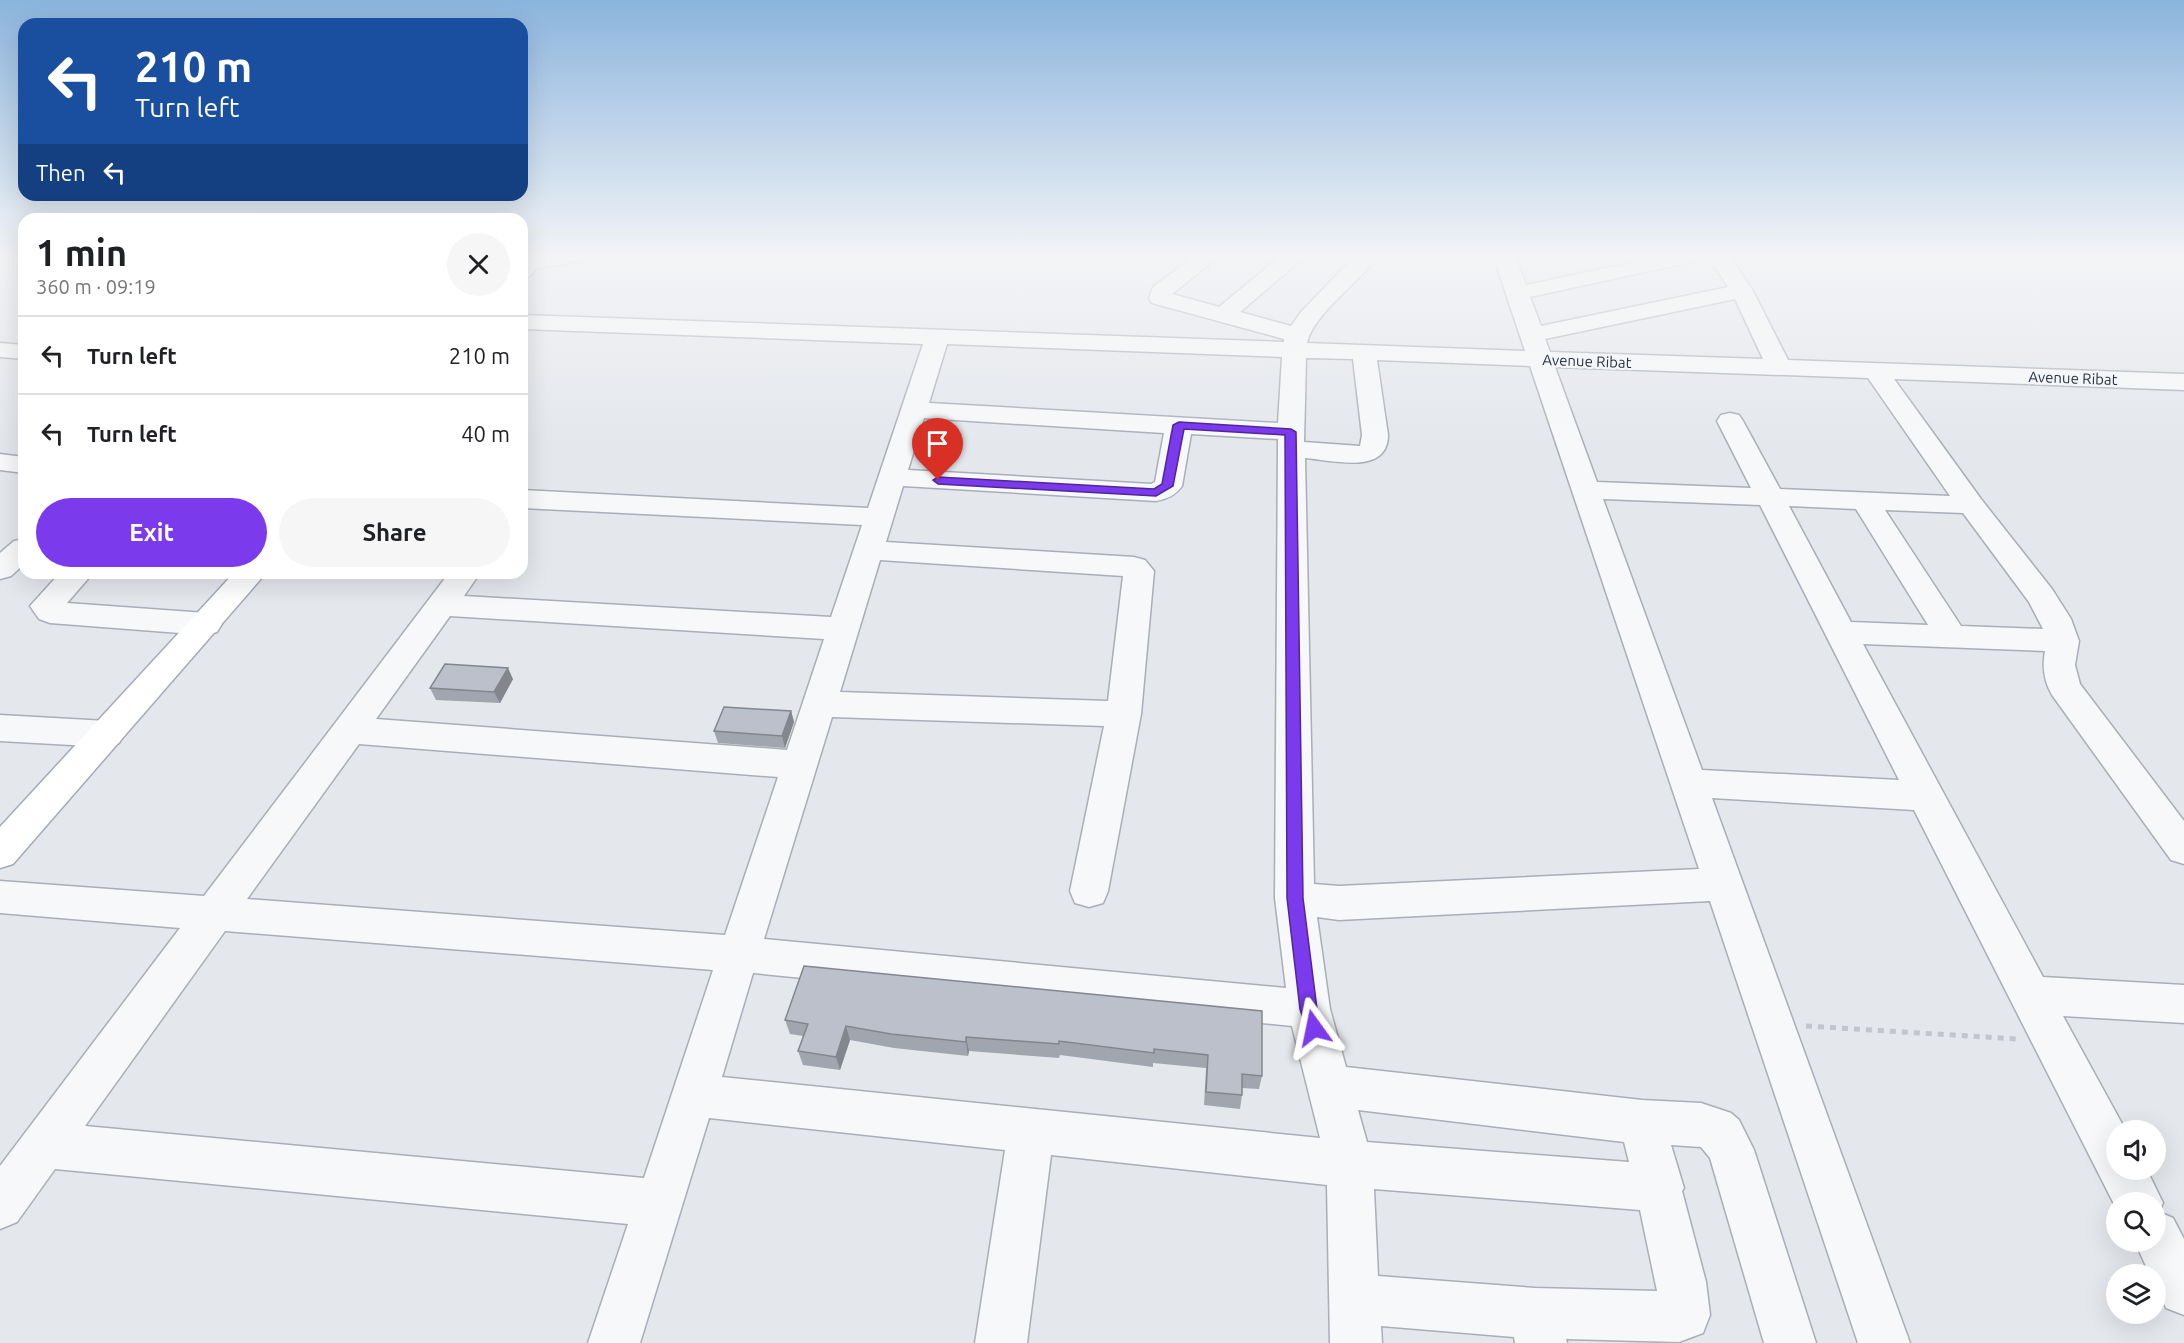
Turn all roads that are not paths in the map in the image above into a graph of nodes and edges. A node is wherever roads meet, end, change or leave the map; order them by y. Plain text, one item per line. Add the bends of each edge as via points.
1 (1230, 318) edge
2 (1309, 318) edge
3 (1527, 318) edge
4 (1644, 318) edge
5 (1755, 318) edge
6 (528, 322) edge
7 (937, 337) junction
8 (1296, 343) junction
9 (1537, 347) junction
10 (0, 350) edge
11 (18, 352) edge
12 (1364, 353) junction
13 (1779, 367) junction
14 (1876, 371) junction
15 (2184, 382) edge
16 (913, 410) junction
17 (1730, 421) dead end
18 (1179, 425) junction
19 (1291, 440) junction
20 (0, 462) edge
21 (18, 464) edge
22 (892, 477) junction
23 (1588, 490) junction
24 (1770, 497) junction
25 (528, 500) edge
26 (1865, 501) junction
27 (1971, 505) junction
28 (874, 533) junction
29 (18, 553) edge
30 (0, 568) edge
31 (72, 579) edge
32 (246, 579) edge
33 (460, 579) edge
34 (441, 605) junction
35 (206, 624) junction
36 (843, 629) junction
37 (1840, 632) junction
38 (1952, 636) junction
39 (2063, 641) junction
40 (819, 704) junction
41 (1124, 714) junction
42 (0, 728) edge
43 (349, 730) junction
44 (107, 734) junction
45 (800, 765) junction
46 (1689, 783) junction
47 (1926, 796) junction
48 (2184, 849) edge
49 (0, 853) edge
50 (1725, 884) junction
51 (1089, 891) dead end
52 (0, 897) edge
53 (1295, 898) junction
54 (215, 913) junction
55 (739, 954) junction
56 (2030, 995) junction
57 (2184, 1004) edge
58 (1309, 1009) junction
59 (1330, 1086) junction
60 (694, 1095) junction
61 (1642, 1122) junction
62 (1031, 1130) junction
63 (2106, 1141) edge
64 (44, 1145) junction
65 (1350, 1164) junction
66 (1660, 1188) junction
67 (659, 1203) junction
68 (0, 1205) edge
69 (2165, 1252) edge
70 (2184, 1290) edge
71 (1355, 1321) edge
72 (1538, 1328) edge
73 (614, 1343) edge
74 (1001, 1343) edge
75 (1790, 1343) edge
76 (1884, 1343) edge

1 - 8 street
2 - 8 street
3 - 9 street
4 - 9 street
5 - 13 street
6 - 7 street, Avenue Ribat
7 - 8 street, Avenue Ribat
7 - 16 street
8 - 12 street, Avenue Ribat
8 - 19 street
9 - 12 street, Avenue Ribat
9 - 13 street, Avenue Ribat
9 - 23 street
10 - 11 street
12 - 19 street via 1375,435 1371,452 1363,455
13 - 14 street, Avenue Ribat
14 - 15 street, Avenue Ribat
14 - 27 street
16 - 18 street
16 - 22 street
17 - 24 street
18 - 19 street
18 - 22 street via 1168,486 1156,493
19 - 53 street
20 - 21 street
22 - 28 street
23 - 24 street
23 - 46 street
24 - 26 street
24 - 37 street
25 - 28 street
26 - 27 street
26 - 38 street
27 - 39 street via 2041,596
28 - 36 street
28 - 41 street via 1134,567 1139,571
29 - 30 street
31 - 35 street via 46,606 50,612
32 - 35 main road
33 - 34 street
34 - 36 street
34 - 43 street
35 - 44 main road
36 - 40 street
37 - 38 street
37 - 47 street
38 - 39 street
39 - 48 street via 2059,665 2064,687
40 - 41 street
40 - 45 street
41 - 51 street
42 - 44 street
43 - 45 street
43 - 54 street
44 - 49 main road
45 - 55 street
46 - 47 street
46 - 50 street
47 - 56 street
50 - 53 street via 1339,903
50 - 76 street
52 - 54 street
53 - 58 street
54 - 55 street
54 - 64 street
55 - 58 street
55 - 60 street
56 - 57 street
56 - 63 street
58 - 59 street
59 - 61 street
59 - 65 street
60 - 62 street
60 - 67 street
61 - 66 street
61 - 75 street via 1701,1125 1715,1129 1728,1142
62 - 65 street
62 - 74 street
64 - 67 street
64 - 68 street
65 - 66 street
65 - 71 street
66 - 72 street via 1685,1315
67 - 73 street
69 - 70 street
71 - 72 street

